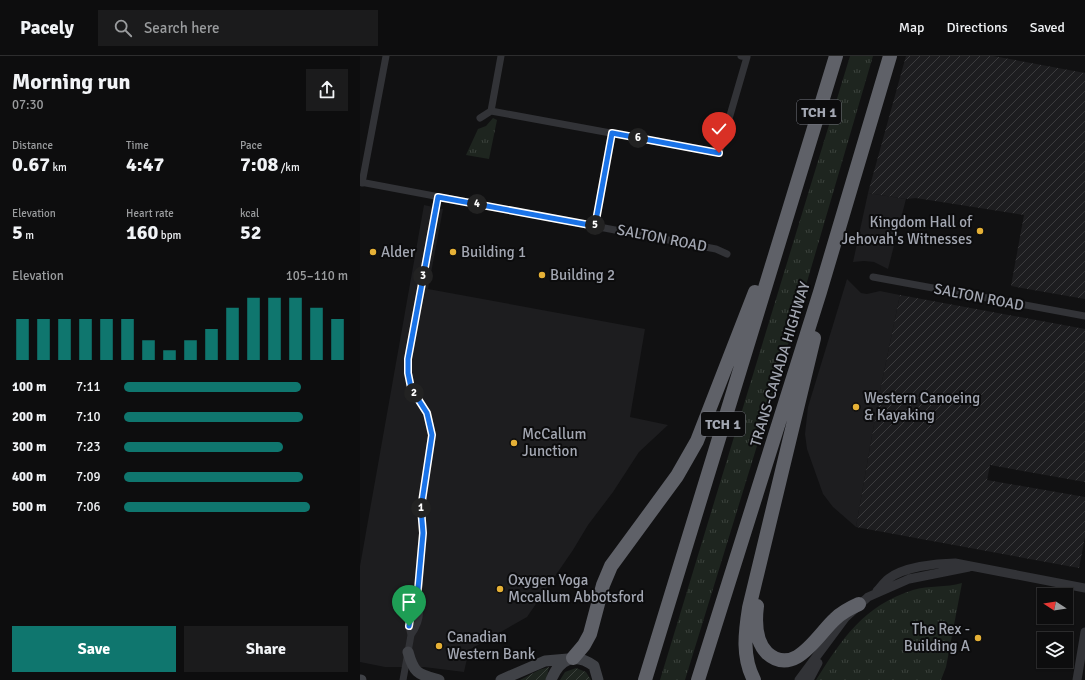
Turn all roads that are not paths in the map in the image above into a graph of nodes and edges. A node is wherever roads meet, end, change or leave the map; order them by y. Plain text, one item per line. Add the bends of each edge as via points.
1 (386, 56) edge
2 (501, 56) edge
3 (742, 56) edge
4 (836, 56) edge
5 (890, 56) edge
6 (491, 111) junction
7 (480, 118) dead end
8 (612, 133) junction
9 (802, 168) junction
10 (361, 182) edge
11 (438, 197) junction
12 (595, 226) junction
13 (727, 254) dead end
14 (873, 277) dead end
15 (820, 292) junction
16 (1085, 316) edge
17 (769, 519) junction
18 (1085, 588) edge
19 (859, 604) junction
20 (1085, 632) edge
21 (826, 645) junction
22 (408, 652) junction
23 (571, 658) junction
24 (594, 666) junction
25 (403, 680) edge
26 (438, 680) edge
27 (500, 680) edge
28 (552, 680) edge
29 (598, 680) edge
30 (604, 680) edge
31 (645, 680) edge
32 (698, 680) edge
33 (754, 680) edge
34 (799, 680) edge
35 (809, 680) edge
36 (1077, 680) edge

1 - 10 street
2 - 6 street
3 - 8 street via 747,57 719,153
4 - 9 highway, TCH 1
5 - 15 highway, TRANS-CANADA HIGHWAY
6 - 7 street
6 - 8 street
8 - 12 street
9 - 23 highway via 697,441 677,476 611,566 603,584 590,634
9 - 31 highway, TCH 1
10 - 11 street, SALTON ROAD
11 - 12 street, SALTON ROAD
11 - 22 street via 408,373 411,388 427,413 432,435 421,508 423,533 417,600 420,609 417,628 411,636
12 - 13 street, SALTON ROAD via 716,249
14 - 16 street, SALTON ROAD
15 - 17 highway via 819,314 804,383
15 - 32 highway, TRANS-CANADA HIGHWAY
17 - 19 highway via 768,544 756,619 760,643 769,654 783,660 801,655 836,618
17 - 33 highway via 745,632 746,661
18 - 19 street via 944,563 906,570 888,579 878,591
19 - 21 street via 845,618
20 - 36 street
21 - 34 street
21 - 35 street
22 - 25 street
22 - 26 main road via 411,664 417,672
23 - 24 main road via 582,659
23 - 27 main road via 545,661
23 - 28 main road via 558,667
24 - 29 main road
24 - 30 main road

